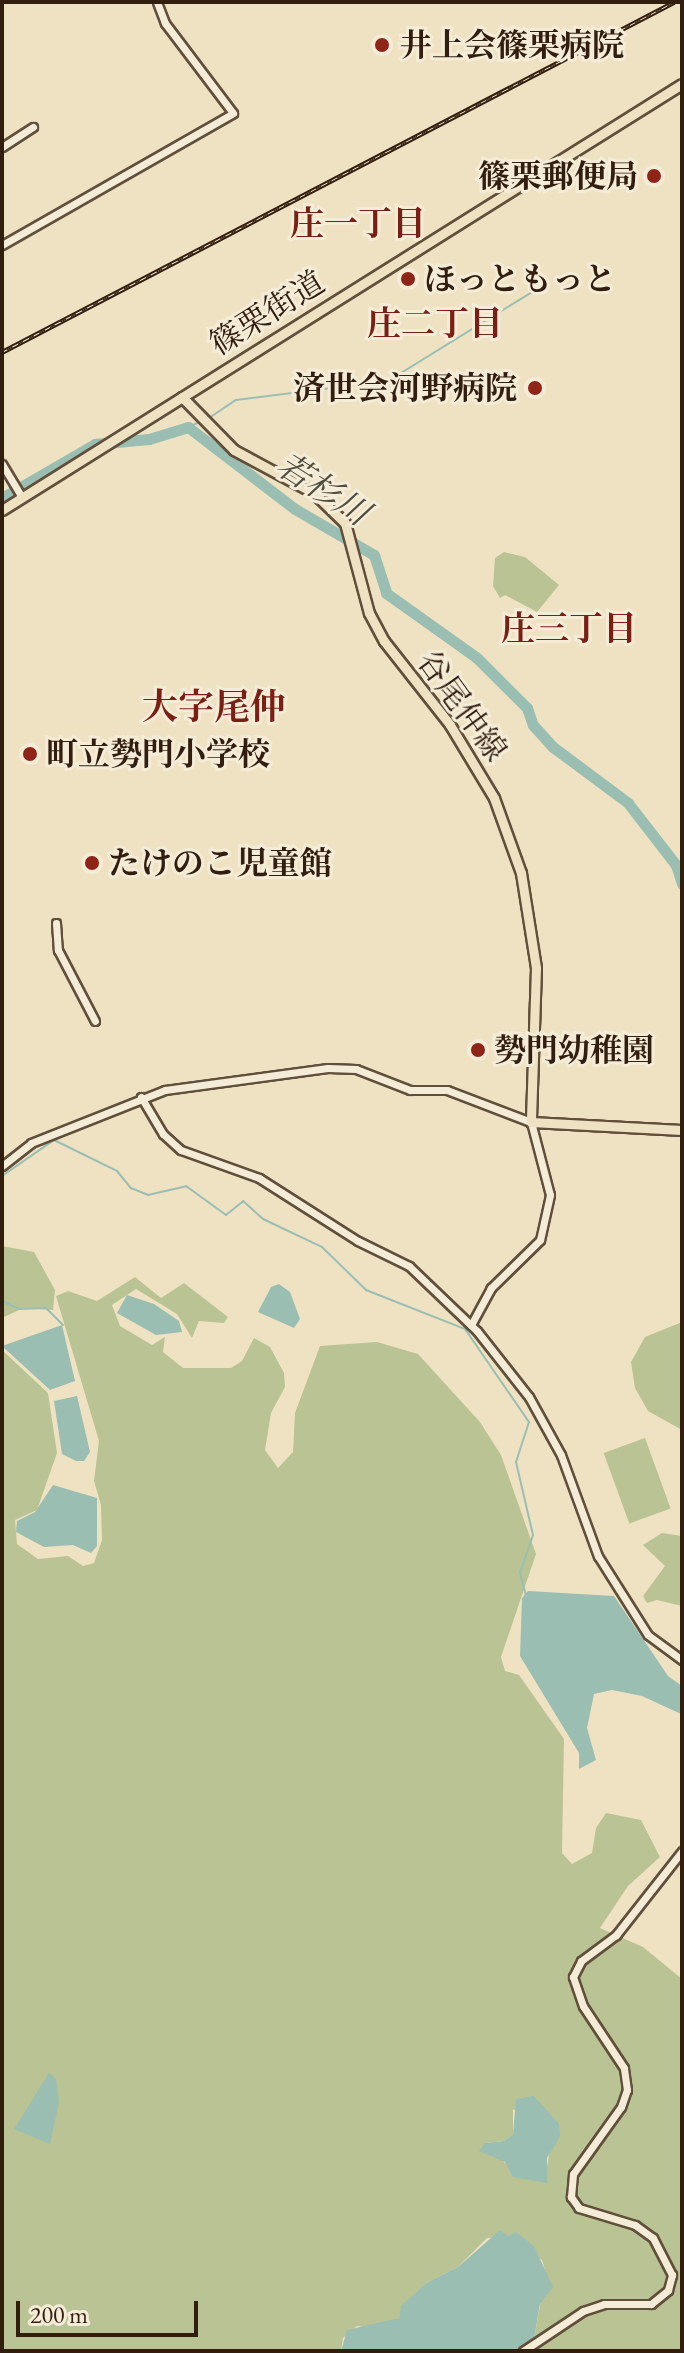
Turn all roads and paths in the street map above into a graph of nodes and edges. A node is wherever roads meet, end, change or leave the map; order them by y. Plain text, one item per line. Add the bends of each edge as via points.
1 (157, 2) edge
2 (682, 84) edge
3 (33, 127) dead end
4 (2, 147) edge
5 (2, 245) edge
6 (182, 397) junction
7 (2, 464) edge
8 (20, 493) junction
9 (2, 510) edge
10 (56, 923) dead end
11 (95, 1021) dead end
12 (141, 1097) junction
13 (531, 1122) junction
14 (682, 1130) edge
15 (2, 1166) edge
16 (471, 1325) junction
17 (682, 1660) edge
18 (682, 1851) edge
19 (523, 2351) edge

1 - 5 street via 165,23 233,113
2 - 6 main road, 篠栗街道
3 - 4 street
6 - 8 main road, 篠栗街道
6 - 13 main road, 谷尾仲線 via 234,450 334,508 350,536 369,613 384,641 472,757 507,828 531,921 536,968
7 - 8 street
8 - 9 main road, 篠栗街道
10 - 11 street via 58,950
12 - 13 street via 282,1073 346,1068 410,1090 447,1090
12 - 15 street via 31,1143
12 - 16 street via 163,1134 181,1150 259,1178 358,1241 409,1266
13 - 14 main road
13 - 16 street via 549,1182 549,1220 532,1249 491,1288
16 - 17 street via 529,1397 561,1455 598,1556 615,1583 655,1643
18 - 19 street via 616,1935 581,1961 573,1977 583,2006 624,2068 627,2090 621,2107 573,2174 571,2197 579,2208 635,2225 653,2238 672,2275 668,2290 651,2304 604,2304 583,2311

